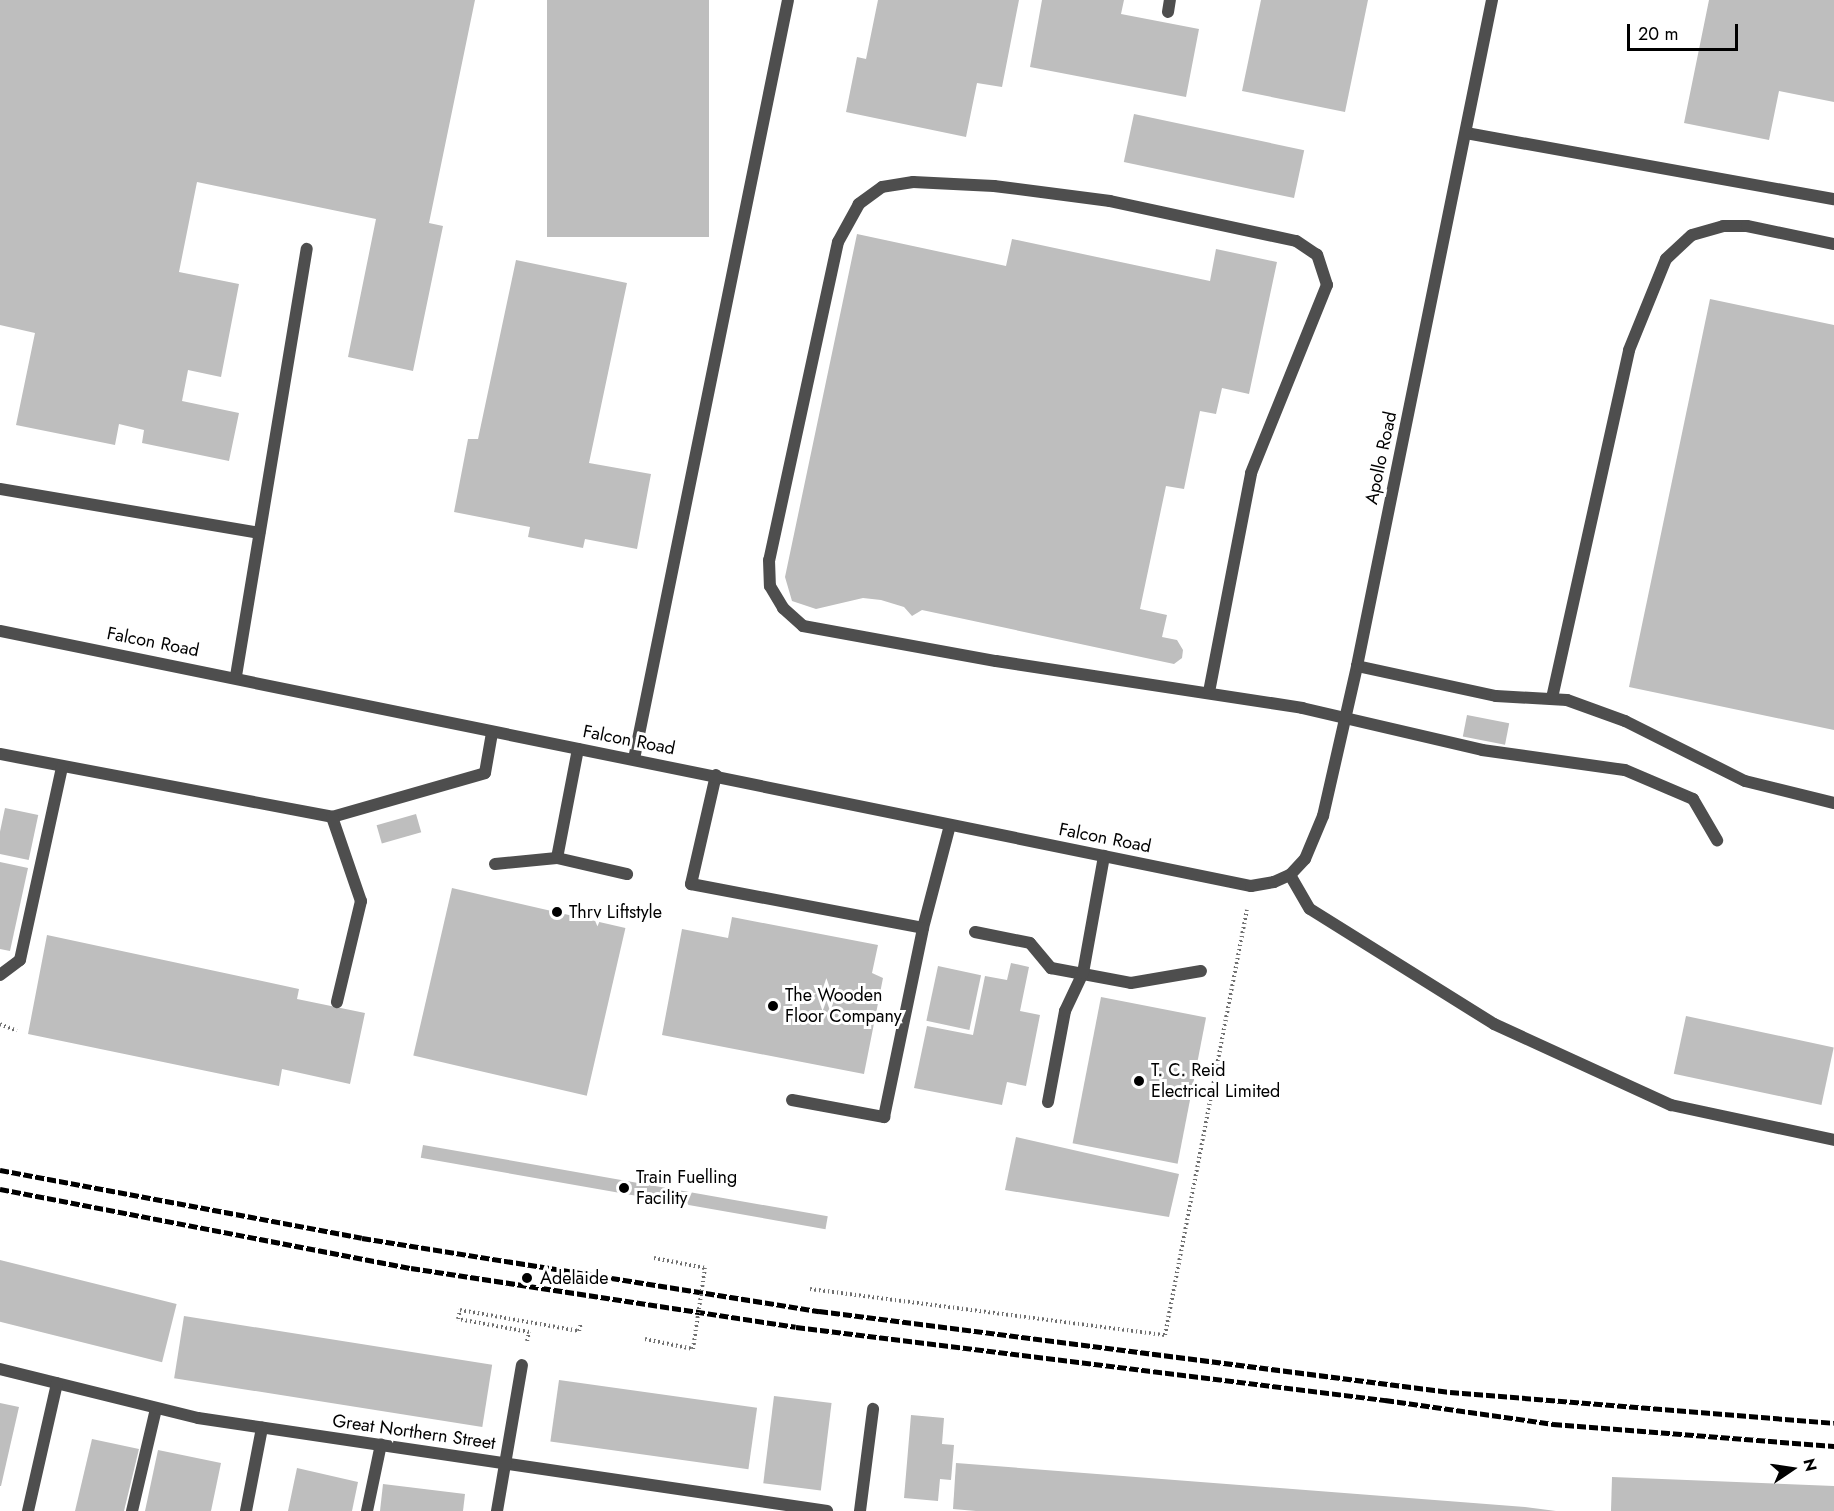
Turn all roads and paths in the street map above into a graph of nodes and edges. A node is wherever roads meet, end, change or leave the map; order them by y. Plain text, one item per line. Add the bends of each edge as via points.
1 (788, 0) edge
2 (1492, 0) edge
3 (1466, 133) junction
4 (1834, 200) edge
5 (1834, 244) edge
6 (307, 249) dead end
7 (0, 489) edge
8 (259, 533) junction
9 (0, 631) edge
10 (1357, 666) junction
11 (236, 676) junction
12 (1209, 692) junction
13 (1552, 698) junction
14 (1346, 716) junction
15 (492, 733) junction
16 (578, 749) junction
17 (0, 754) edge
18 (634, 759) junction
19 (62, 767) junction
20 (716, 776) junction
21 (1834, 803) edge
22 (333, 817) junction
23 (950, 825) junction
24 (1717, 840) dead end
25 (1104, 856) junction
26 (557, 858) junction
27 (495, 864) dead end
28 (627, 874) dead end
29 (1290, 875) junction
30 (1251, 886) junction
31 (923, 928) junction
32 (975, 932) dead end
33 (1202, 971) dead end
34 (1083, 973) junction
35 (0, 975) edge
36 (337, 1002) dead end
37 (0, 1023) edge
38 (17, 1031) dead end
39 (792, 1101) dead end
40 (1048, 1102) dead end
41 (1834, 1140) edge
42 (654, 1258) dead end
43 (810, 1289) dead end
44 (581, 1323) dead end
45 (645, 1339) dead end
46 (522, 1365) joint
47 (0, 1370) edge
48 (57, 1383) junction
49 (156, 1409) junction
50 (873, 1409) dead end
51 (262, 1428) junction
52 (381, 1444) junction
53 (504, 1463) junction
54 (28, 1511) edge
55 (132, 1511) edge
56 (246, 1511) edge
57 (367, 1511) edge
58 (497, 1511) edge
59 (827, 1511) edge
60 (860, 1511) edge

1 - 18 street
2 - 3 street, Apollo Road
3 - 4 street
3 - 10 street, Apollo Road
5 - 13 street via 1747,226 1723,226 1692,235 1666,259 1629,350
6 - 8 street
7 - 8 street
8 - 11 street
9 - 11 street, Falcon Road
10 - 13 street via 1496,696
10 - 14 street, Apollo Road
11 - 15 street, Falcon Road
12 - 12 street via 996,661 803,626 783,608 770,586 769,560 838,242 859,204 882,188 913,182 994,186 1110,201 1296,241 1317,255 1327,285 1251,473
12 - 14 street
13 - 21 street via 1625,721 1667,745 1745,780
14 - 24 street via 1482,750 1625,770 1693,799
14 - 29 street, Apollo Road via 1314,843
15 - 16 street, Falcon Road
15 - 22 street via 485,773
16 - 18 street, Falcon Road
16 - 26 street
17 - 19 street
18 - 20 street, Falcon Road
19 - 22 street
19 - 35 street via 20,960
20 - 23 street, Falcon Road
20 - 31 street via 691,884
22 - 36 street via 361,901
23 - 25 street, Falcon Road
23 - 31 street
25 - 30 street, Falcon Road
25 - 34 street
26 - 27 street
26 - 28 street
29 - 30 street
29 - 41 street via 1310,909 1494,1024 1671,1105
30 - 43 path via 1166,1335
31 - 39 street via 884,1117
32 - 34 street via 1030,943 1051,968
33 - 34 street via 1131,982
34 - 40 street via 1065,1011
37 - 38 path
42 - 45 path, bridge via 705,1268 693,1349
44 - 46 path via 579,1331 460,1310 458,1319 529,1332
46 - 53 street
47 - 48 street, Great Northern Street
48 - 49 street, Great Northern Street
48 - 54 street
49 - 51 street, Great Northern Street
49 - 55 street
50 - 60 street
51 - 52 street, Great Northern Street
51 - 56 street
52 - 53 street, Great Northern Street
52 - 57 street
53 - 58 street
53 - 59 street, Great Northern Street

